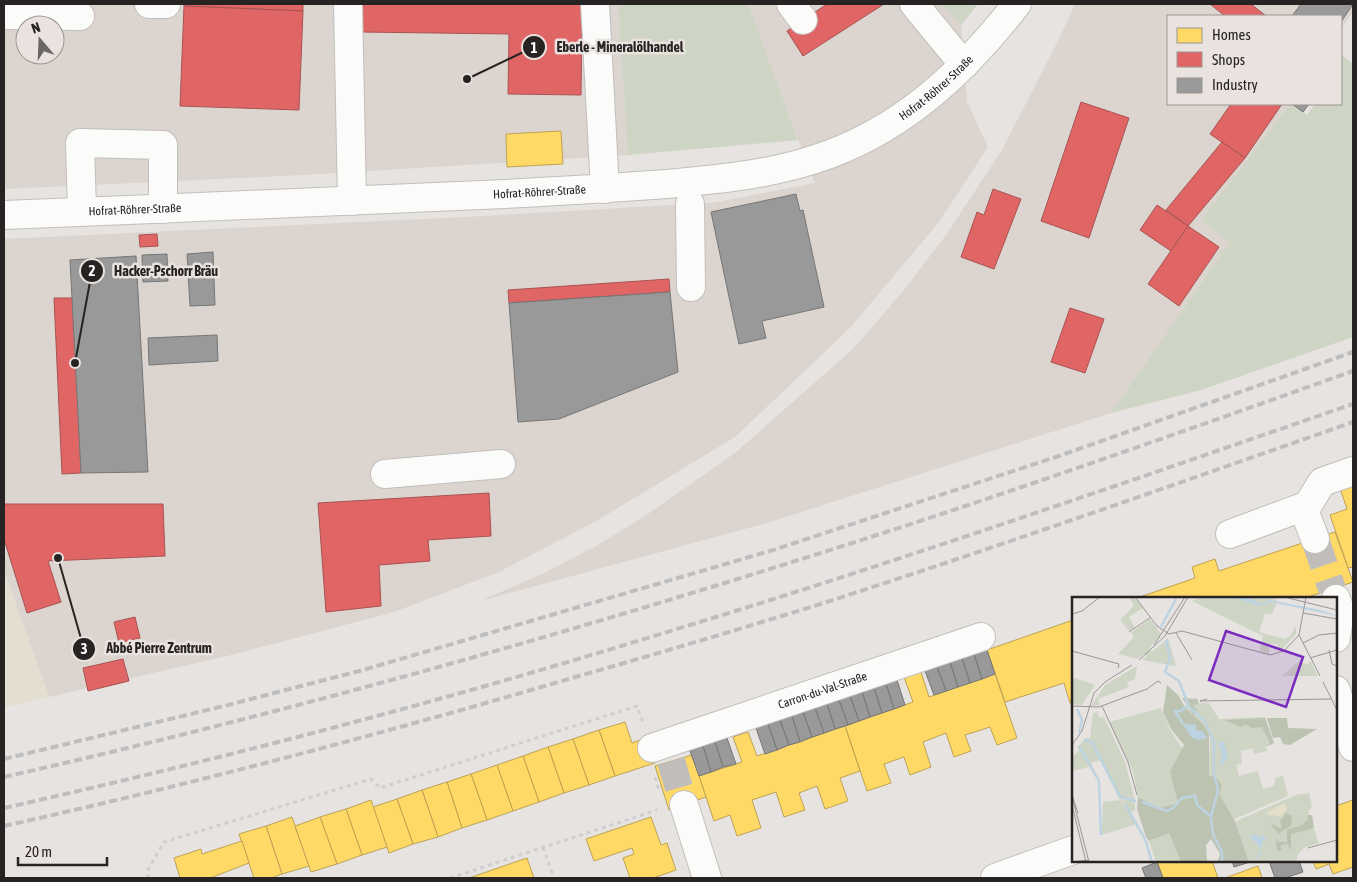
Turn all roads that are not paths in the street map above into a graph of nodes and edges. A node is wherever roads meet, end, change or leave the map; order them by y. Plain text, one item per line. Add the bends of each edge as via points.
1 (149, 4) edge
2 (166, 4) edge
3 (348, 4) edge
4 (595, 4) edge
5 (914, 4) edge
6 (1017, 4) edge
7 (4, 15) edge
8 (80, 16) dead end
9 (964, 65) junction
10 (605, 189) junction
11 (352, 201) junction
12 (690, 204) dead end
13 (163, 209) junction
14 (82, 211) junction
15 (4, 215) edge
16 (691, 287) dead end
17 (501, 464) dead end
18 (1353, 471) edge
19 (385, 474) dead end
20 (1304, 507) junction
21 (1230, 534) dead end
22 (1315, 539) tunnel mouth
23 (1337, 603) tunnel mouth
24 (1337, 631) edge
25 (981, 637) dead end
26 (1337, 693) edge
27 (1353, 748) edge
28 (662, 751) road end
29 (1337, 756) edge
30 (674, 806) tunnel mouth
31 (1072, 850) edge
32 (707, 878) edge
33 (995, 878) edge

1 - 2 street
3 - 11 street
4 - 10 street
5 - 9 street
6 - 9 street, Hofrat-Röhrer-Straße
7 - 8 street
9 - 10 street, Hofrat-Röhrer-Straße via 914,109 866,139 830,154 782,169 736,178
10 - 11 street, Hofrat-Röhrer-Straße
11 - 13 street, Hofrat-Röhrer-Straße via 256,214
12 - 16 street
13 - 14 street, Hofrat-Röhrer-Straße
13 - 14 street via 163,145 80,143
14 - 15 street, Hofrat-Röhrer-Straße
17 - 19 street
18 - 20 street via 1322,482
20 - 21 street
20 - 22 street
23 - 24 street via 1340,610
25 - 28 street, Carron-du-Val-Straße
26 - 27 street
27 - 29 street
30 - 32 street
31 - 33 street

